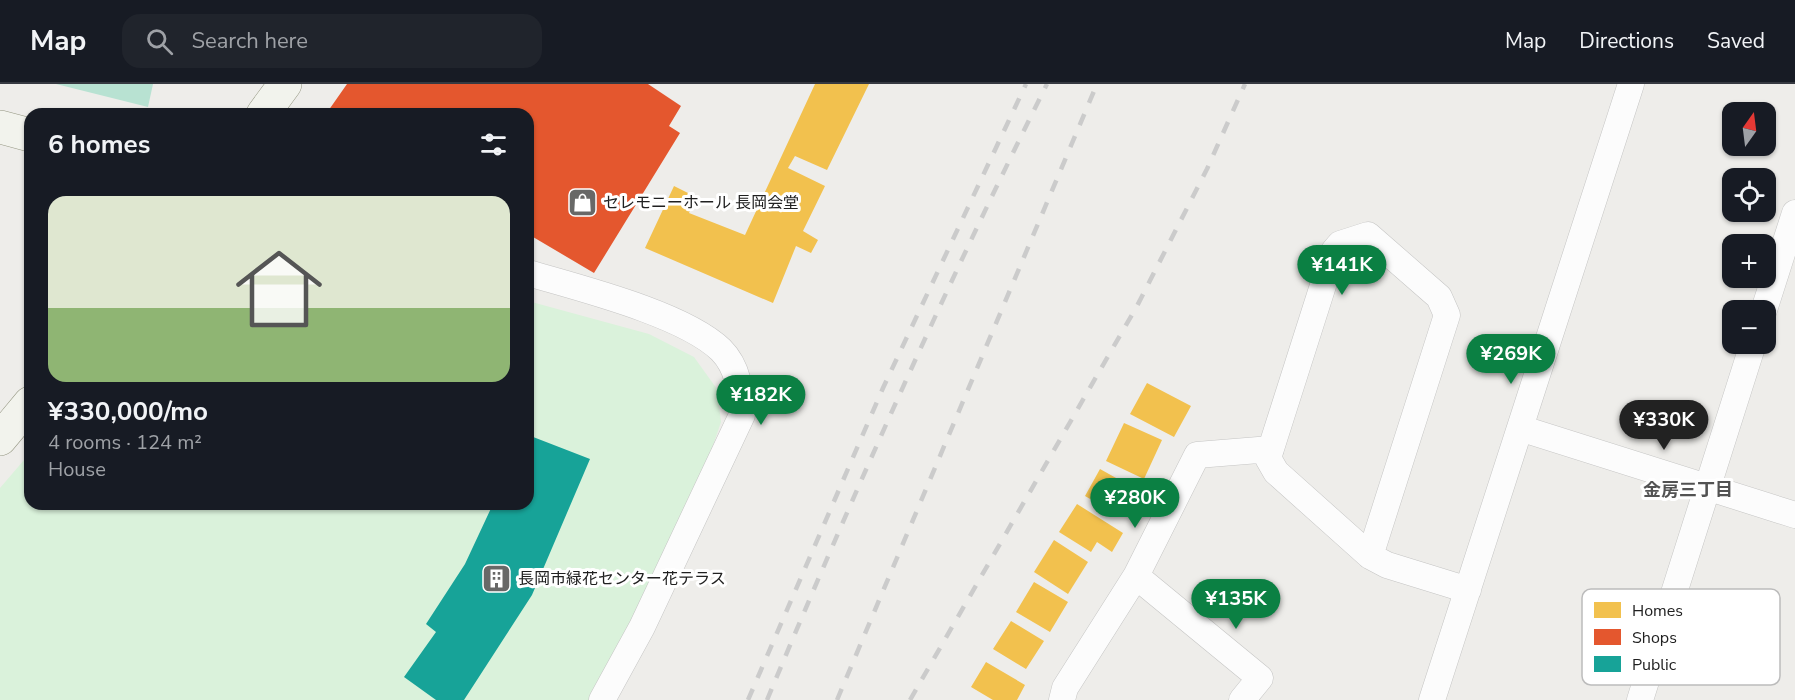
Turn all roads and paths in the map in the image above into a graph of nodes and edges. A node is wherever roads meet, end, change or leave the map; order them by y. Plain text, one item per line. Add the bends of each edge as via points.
1 (285, 84) edge
2 (1630, 84) edge
3 (267, 108) edge
4 (0, 127) edge
5 (24, 133) edge
6 (1795, 213) edge
7 (534, 275) edge
8 (1767, 300) edge
9 (1750, 354) edge
10 (24, 410) edge
11 (1520, 428) junction
12 (0, 439) edge
13 (1271, 449) junction
14 (1708, 487) junction
15 (1795, 515) edge
16 (1371, 556) junction
17 (1136, 576) junction
18 (1675, 589) edge
19 (1468, 590) junction
20 (1645, 685) edge
21 (602, 700) edge
22 (1062, 700) edge
23 (1242, 700) edge
24 (1432, 700) edge
25 (1640, 700) edge

1 - 3 street
2 - 11 street
4 - 5 street
6 - 8 street
7 - 21 street via 653,313 705,338 722,351 741,389 742,414 642,627
9 - 14 street
10 - 12 street
11 - 14 street
11 - 19 street
13 - 16 street via 1268,458 1276,472
13 - 16 street via 1334,251 1340,244 1368,235 1439,297 1447,315
13 - 17 street via 1197,455
14 - 15 street
14 - 18 street
16 - 19 street via 1387,565
17 - 22 street via 1065,688
17 - 23 street via 1260,678
19 - 24 street
20 - 25 street

